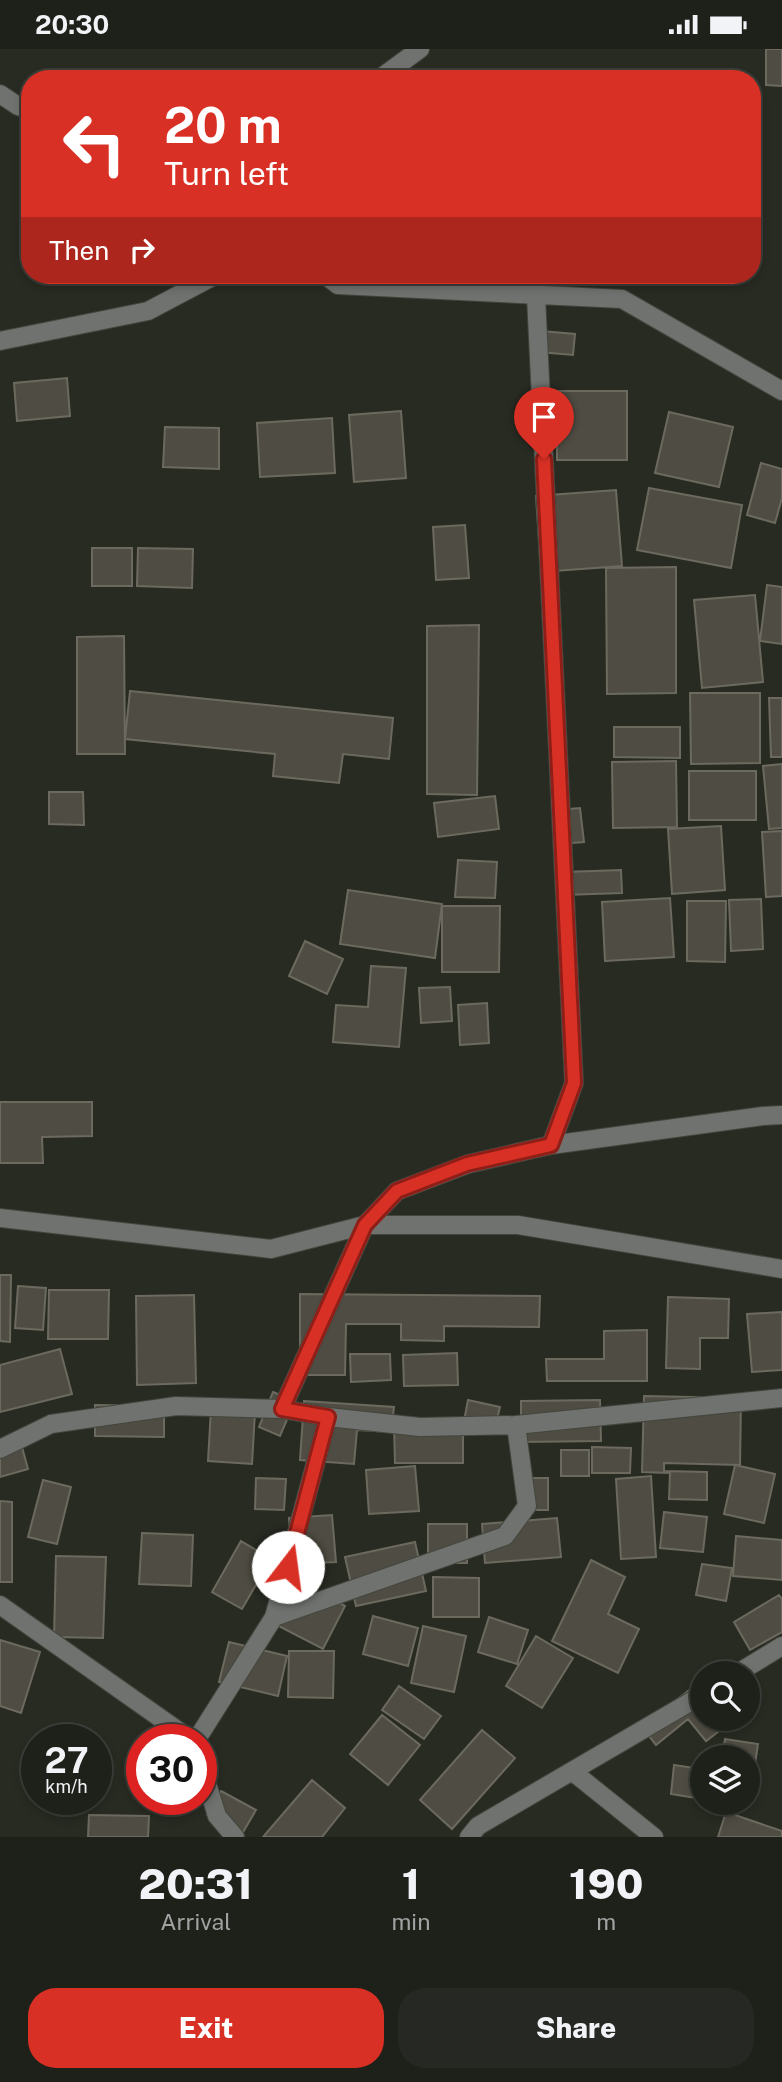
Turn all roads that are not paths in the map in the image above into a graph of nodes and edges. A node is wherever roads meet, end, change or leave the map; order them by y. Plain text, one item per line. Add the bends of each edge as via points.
1 (420, 49) edge
2 (391, 70) edge
3 (0, 95) edge
4 (21, 107) edge
5 (199, 284) edge
6 (337, 284) edge
7 (536, 296) junction
8 (0, 341) edge
9 (782, 391) edge
10 (782, 1115) edge
11 (551, 1145) junction
12 (0, 1218) edge
13 (365, 1225) junction
14 (782, 1269) edge
15 (782, 1398) edge
16 (282, 1409) junction
17 (328, 1417) junction
18 (516, 1425) junction
19 (0, 1448) edge
20 (0, 1605) edge
21 (274, 1617) junction
22 (782, 1646) edge
23 (758, 1661) edge
24 (690, 1702) edge
25 (169, 1724) edge
26 (206, 1724) edge
27 (573, 1772) junction
28 (217, 1815) edge
29 (235, 1837) edge
30 (469, 1837) edge
31 (654, 1837) edge

1 - 2 street
3 - 4 street
5 - 8 street via 148,311
6 - 7 street
7 - 9 street via 622,299
7 - 11 street via 574,1083
10 - 11 street
11 - 13 street via 467,1164 397,1191
12 - 13 street via 271,1249
13 - 14 street via 518,1224
13 - 16 street
15 - 18 street
16 - 17 street
16 - 19 street via 176,1406 51,1424
17 - 18 street via 420,1427
17 - 21 street
18 - 21 street via 527,1506 505,1536
20 - 25 street
21 - 26 street
22 - 23 street
24 - 27 street
27 - 30 street via 478,1826
27 - 31 street
28 - 29 street

